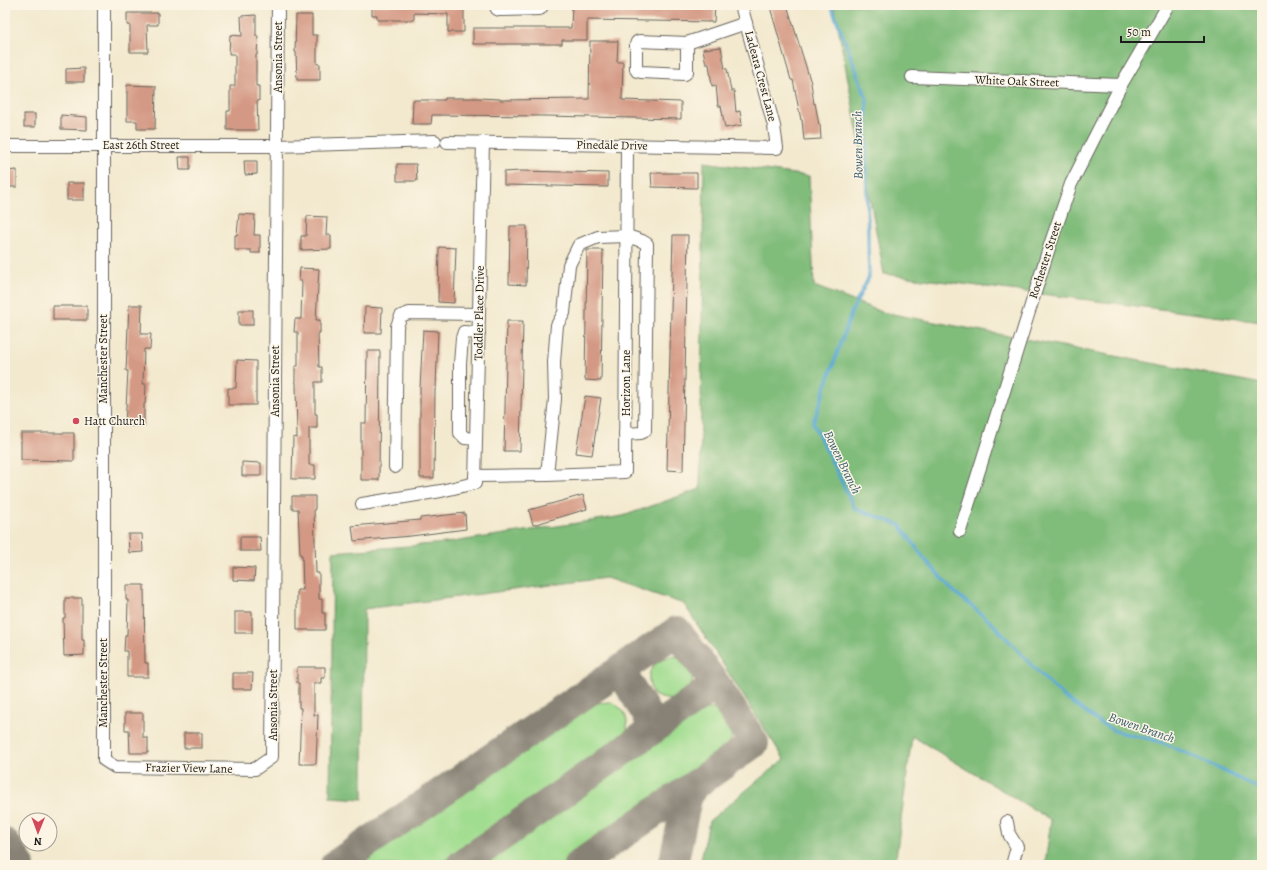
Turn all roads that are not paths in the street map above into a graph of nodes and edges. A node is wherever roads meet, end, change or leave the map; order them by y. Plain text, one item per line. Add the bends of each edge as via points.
1 (104, 5) edge
2 (278, 5) edge
3 (495, 5) edge
4 (543, 5) edge
5 (741, 5) edge
6 (1168, 5) edge
7 (746, 23) junction
8 (687, 42) junction
9 (912, 77) dead end
10 (1122, 85) junction
11 (483, 142) junction
12 (103, 145) junction
13 (627, 145) junction
14 (5, 146) edge
15 (277, 146) junction
16 (777, 148) joint
17 (626, 236) junction
18 (479, 314) junction
19 (479, 333) junction
20 (625, 434) junction
21 (476, 439) junction
22 (395, 467) dead end
23 (547, 475) junction
24 (475, 480) junction
25 (362, 504) dead end
26 (960, 531) dead end
27 (272, 757) joint
28 (104, 760) joint
29 (1007, 822) dead end
30 (1012, 865) edge

1 - 12 street, Manchester Street
2 - 15 street, Ansonia Street
3 - 4 street via 500,10 540,9
5 - 7 street, Ladeara Crest Lane
6 - 10 street, Rochester Street
7 - 8 street
7 - 16 street, Ladeara Crest Lane via 774,126
8 - 8 street via 637,42 636,69 641,72 684,74 687,69
9 - 10 street, White Oak Street
10 - 26 street, Rochester Street via 1071,184
11 - 13 street, Pinedale Drive
11 - 15 street, Pinedale Drive
11 - 18 street, Toddler Place Drive
12 - 14 street, East 26th Street
12 - 15 street, East 26th Street
12 - 28 street, Manchester Street
13 - 16 street, Pinedale Drive
13 - 17 street, Horizon Lane
15 - 27 street, Ansonia Street
17 - 20 street, Horizon Lane
17 - 20 street via 647,244 645,431
17 - 23 street via 598,237 579,245 568,265 564,313 557,325 555,399
18 - 19 street, Toddler Place Drive
18 - 22 street via 409,313 401,316 397,326
19 - 21 street, Toddler Place Drive
19 - 21 street via 464,332 460,372 460,433 465,438
20 - 23 street, Horizon Lane via 625,472
21 - 24 street, Toddler Place Drive
23 - 24 street, Horizon Lane
24 - 25 street, Horizon Lane via 441,491
27 - 28 street, Frazier View Lane via 255,769 115,767
29 - 30 street via 1009,834 1017,847

